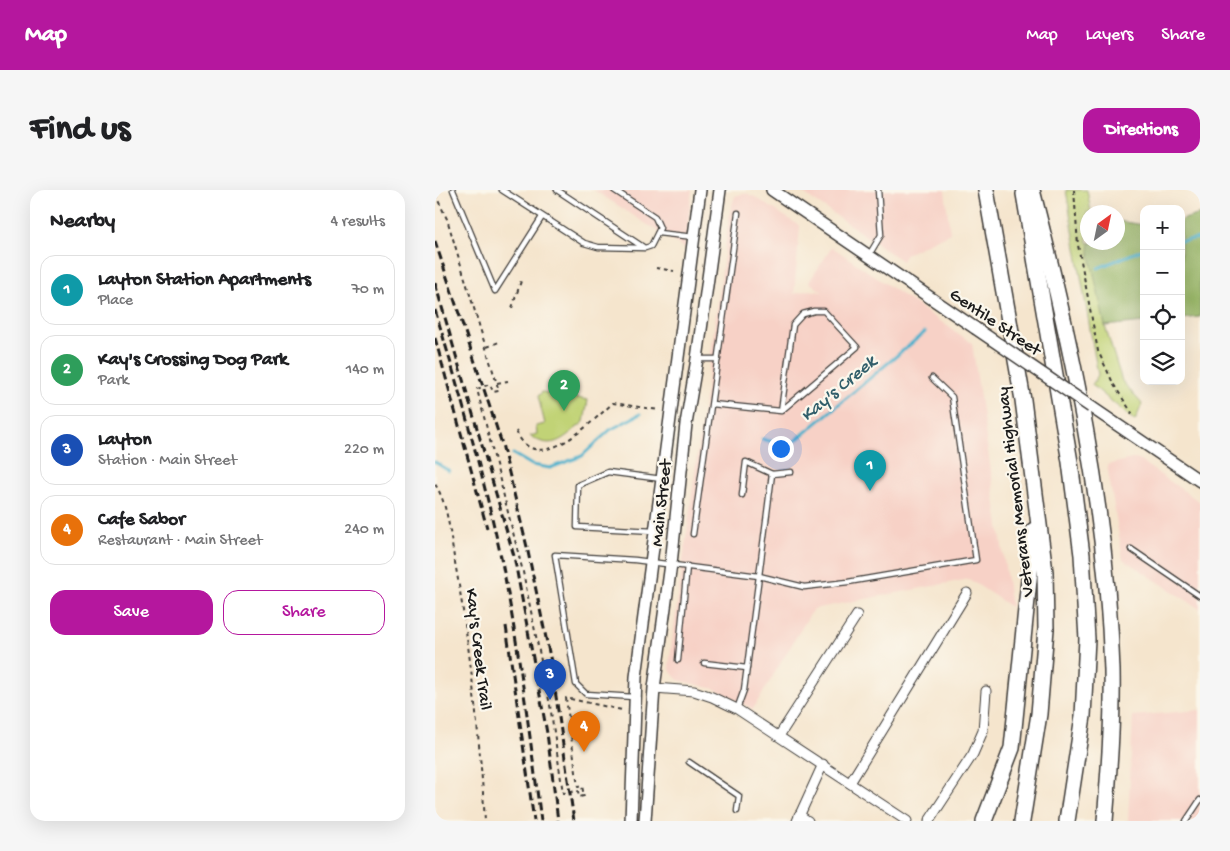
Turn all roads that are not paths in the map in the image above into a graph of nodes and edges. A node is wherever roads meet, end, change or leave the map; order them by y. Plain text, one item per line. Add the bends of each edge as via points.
1 (453, 190) edge
2 (502, 190) edge
3 (557, 190) edge
4 (614, 190) edge
5 (701, 190) edge
6 (720, 190) edge
7 (772, 190) edge
8 (878, 190) edge
9 (986, 190) edge
10 (1023, 190) edge
11 (1032, 190) edge
12 (738, 214) dead end
13 (542, 217) junction
14 (658, 233) junction
15 (695, 237) junction
16 (645, 248) junction
17 (869, 255) junction
18 (697, 359) junction
19 (718, 359) junction
20 (932, 378) dead end
21 (712, 404) junction
22 (781, 411) junction
23 (791, 472) dead end
24 (772, 474) junction
25 (662, 479) junction
26 (1200, 481) edge
27 (742, 495) dead end
28 (1037, 504) junction
29 (655, 531) junction
30 (693, 534) dead end
31 (1131, 549) dead end
32 (651, 562) junction
33 (671, 564) junction
34 (687, 566) junction
35 (759, 576) junction
36 (967, 592) dead end
37 (1200, 596) edge
38 (857, 614) dead end
39 (678, 660) dead end
40 (704, 663) dead end
41 (747, 668) junction
42 (653, 688) junction
43 (986, 691) dead end
44 (634, 697) junction
45 (737, 709) junction
46 (779, 736) junction
47 (689, 762) dead end
48 (823, 764) junction
49 (850, 783) junction
50 (1200, 800) edge
51 (737, 811) dead end
52 (798, 818) edge
53 (631, 821) edge
54 (645, 821) edge
55 (808, 821) edge
56 (907, 821) edge
57 (929, 821) edge
58 (983, 821) edge
59 (1022, 821) edge
60 (1067, 821) edge
61 (1105, 821) edge
62 (1186, 821) edge

1 - 13 lane via 495,291
2 - 13 lane
3 - 16 lane
4 - 14 lane via 655,217 660,228
5 - 15 main road, Main Street
6 - 18 main road, Main Street
7 - 17 main road, Gentile Street
8 - 17 lane via 881,235
9 - 28 highway, Veterans Memorial Highway via 1023,400
10 - 60 highway via 1070,462 1082,555 1087,639 1083,716
11 - 61 highway via 1064,314 1093,477 1108,603 1112,671
12 - 19 lane
13 - 16 lane via 585,243 598,247
14 - 15 lane
14 - 16 lane via 651,246
15 - 25 main road, Main Street
17 - 26 main road, Gentile Street, bridge
18 - 19 lane
18 - 33 main road, Main Street via 686,424
19 - 21 lane
20 - 35 lane via 952,398 976,560 803,587
21 - 22 lane
21 - 30 lane
22 - 22 lane via 857,347 824,311 803,314 793,325
23 - 24 lane
24 - 27 lane via 746,462
24 - 35 lane
25 - 29 main road, Main Street
25 - 29 lane via 608,472 578,485 577,526
28 - 58 highway via 1011,748
28 - 59 highway, Veterans Memorial Highway via 1045,572 1046,629 1039,714
29 - 32 main road, Main Street
31 - 37 lane
32 - 33 lane
32 - 44 main road, Main Street
32 - 44 lane via 555,555 576,684 586,694
33 - 34 lane
33 - 42 main road, Main Street
34 - 35 lane
34 - 39 lane
35 - 41 lane
36 - 49 street
38 - 46 street
40 - 41 lane
41 - 45 lane via 745,690
42 - 45 street via 694,691
42 - 54 main road, Main Street
43 - 57 street via 983,731 973,754
44 - 53 main road, Main Street
45 - 46 street
46 - 48 street
47 - 51 lane via 739,796
48 - 49 street
48 - 52 street
49 - 56 street
50 - 62 lane
52 - 55 street

